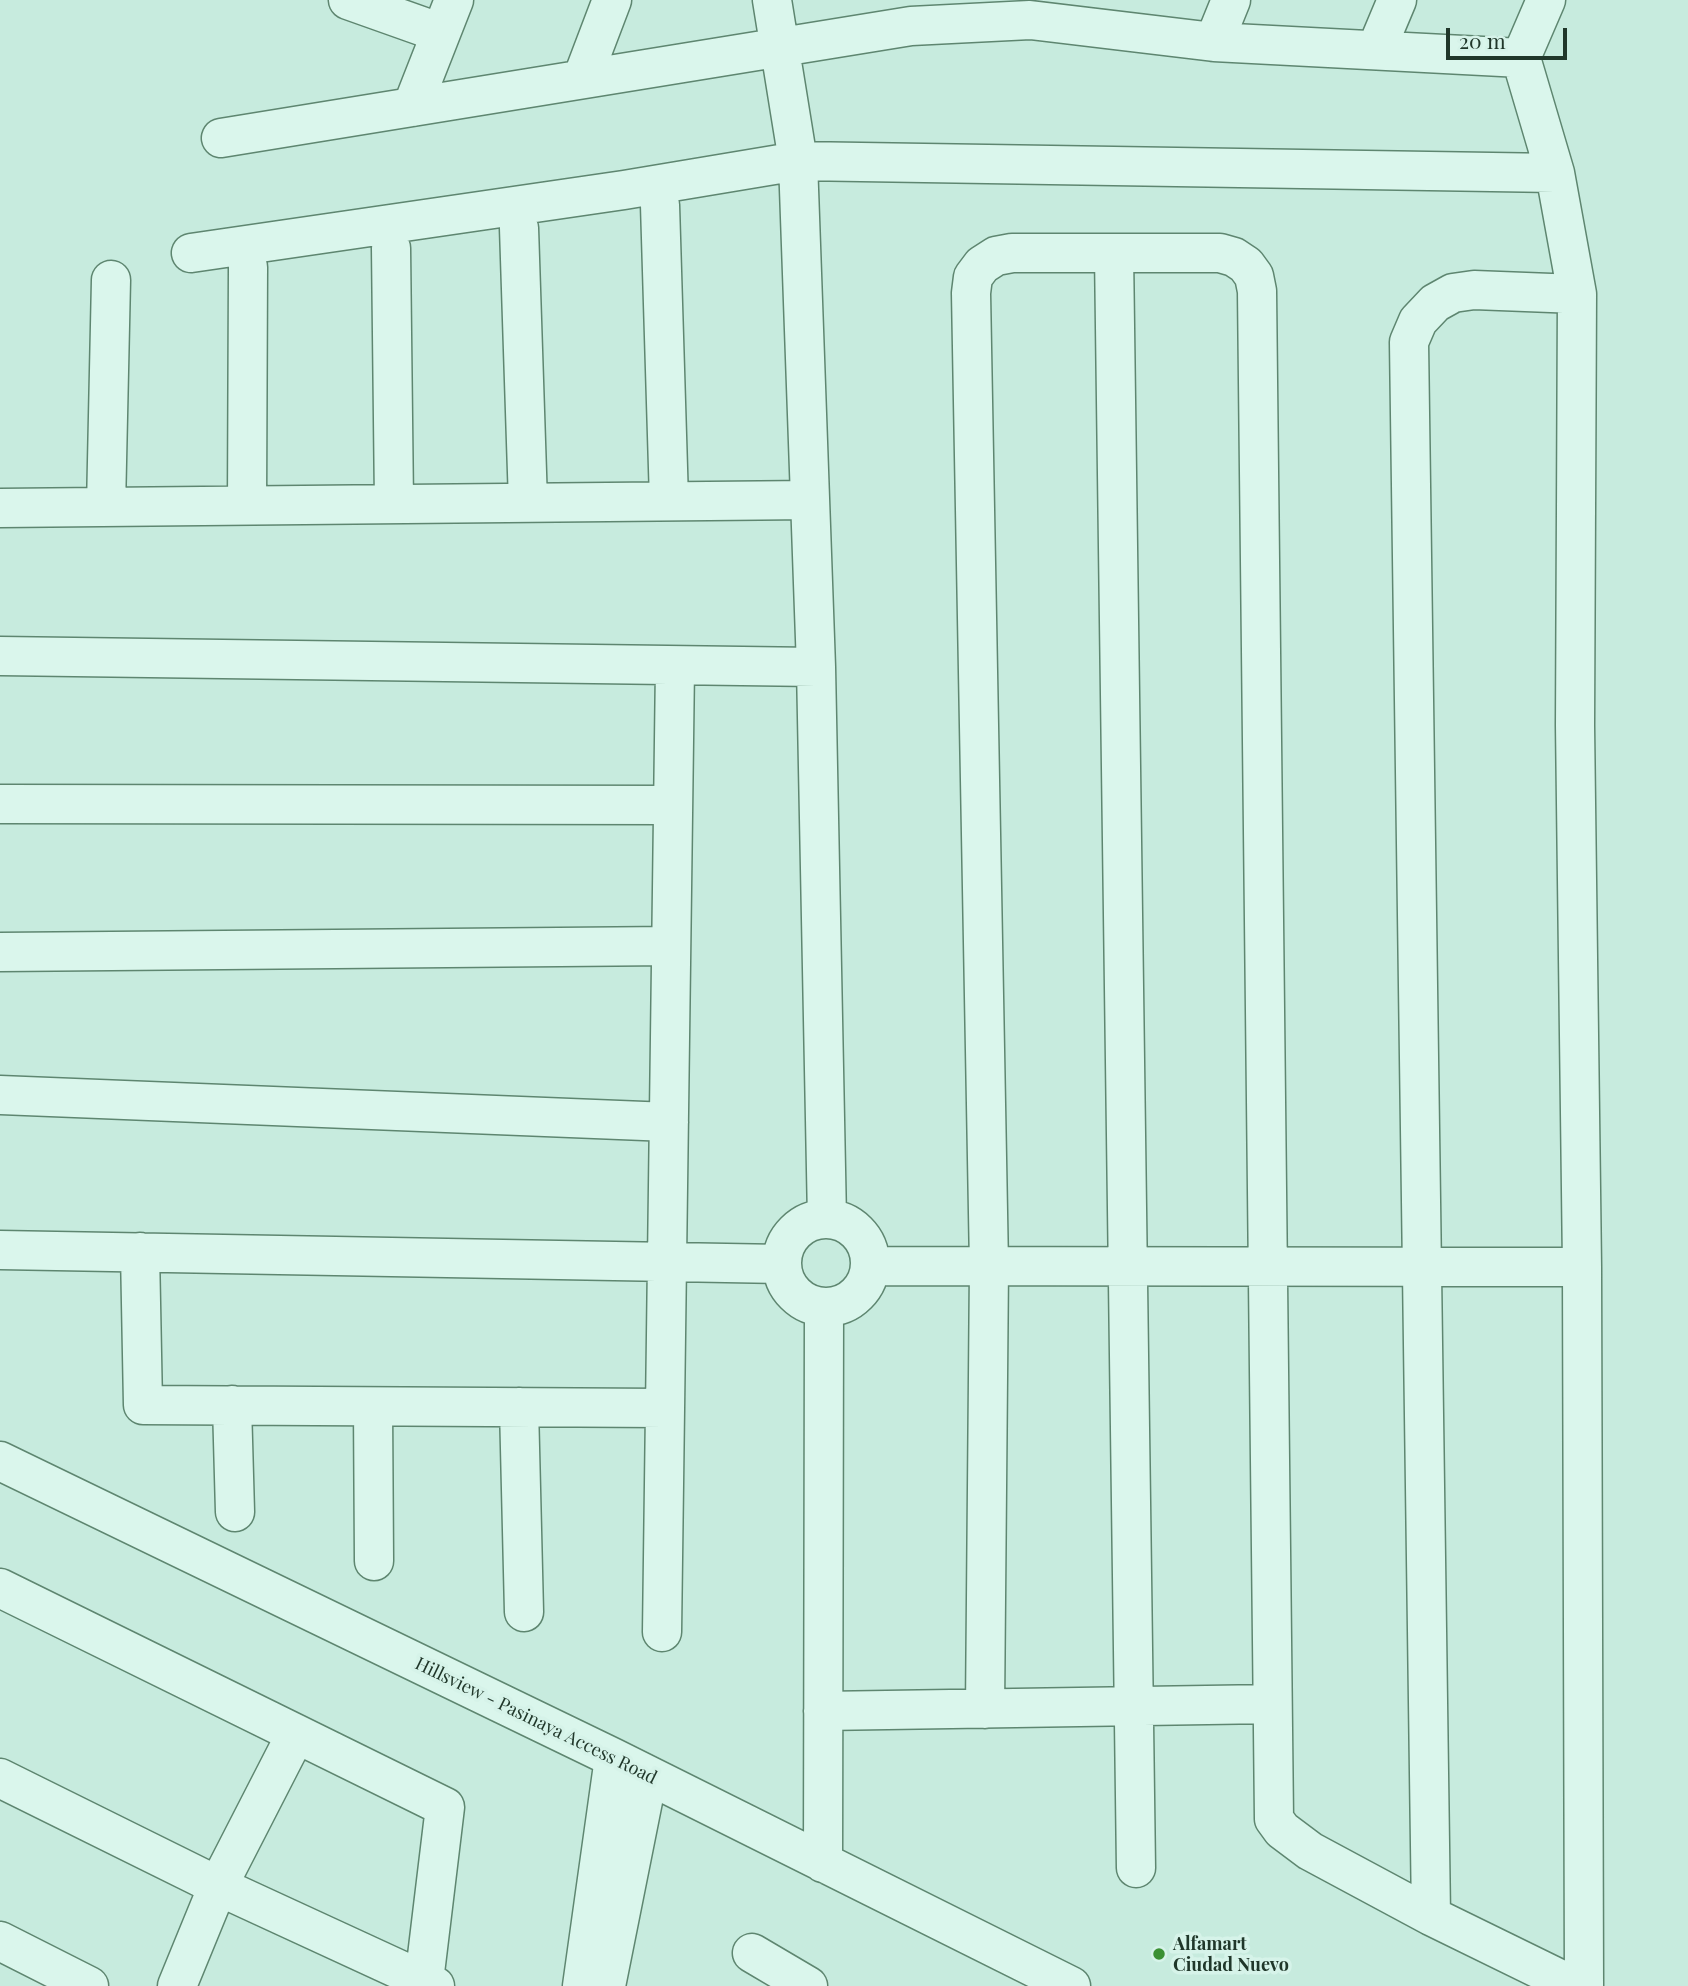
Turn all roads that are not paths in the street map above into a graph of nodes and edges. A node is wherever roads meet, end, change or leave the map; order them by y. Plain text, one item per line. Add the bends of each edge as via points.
1 (348, 0) edge
2 (612, 0) edge
3 (772, 0) edge
4 (1231, 0) edge
5 (1397, 0) edge
6 (1546, 0) edge
7 (1035, 10) edge
8 (916, 13) edge
9 (447, 16) edge
10 (1214, 42) junction
11 (779, 47) junction
12 (1376, 50) junction
13 (1521, 58) junction
14 (582, 79) junction
15 (412, 107) junction
16 (221, 138) dead end
17 (797, 161) junction
18 (1555, 173) junction
19 (660, 205) dead end
20 (519, 228) dead end
21 (391, 248) dead end
22 (191, 253) dead end
23 (1114, 253) junction
24 (248, 267) dead end
25 (111, 280) dead end
26 (1577, 294) junction
27 (810, 500) junction
28 (669, 501) junction
29 (528, 503) junction
30 (394, 504) junction
31 (247, 505) junction
32 (106, 507) junction
33 (0, 508) edge
34 (0, 656) edge
35 (675, 666) junction
36 (816, 667) junction
37 (0, 804) edge
38 (673, 805) junction
39 (671, 946) junction
40 (0, 952) edge
41 (0, 1095) edge
42 (668, 1122) junction
43 (827, 1219) junction
44 (0, 1250) edge
45 (140, 1252) junction
46 (667, 1262) junction
47 (782, 1264) junction
48 (870, 1266) junction
49 (989, 1266) junction
50 (1127, 1266) junction
51 (1267, 1266) junction
52 (1582, 1266) junction
53 (1421, 1267) junction
54 (824, 1307) junction
55 (232, 1405) junction
56 (373, 1407) junction
57 (519, 1408) junction
58 (664, 1408) junction
59 (0, 1461) edge
60 (235, 1512) dead end
61 (374, 1561) dead end
62 (0, 1588) edge
63 (524, 1612) dead end
64 (662, 1632) dead end
65 (1271, 1704) junction
66 (1133, 1706) junction
67 (985, 1709) junction
68 (823, 1711) junction
69 (296, 1734) junction
70 (614, 1758) junction
71 (648, 1776) junction
72 (0, 1778) edge
73 (823, 1863) junction
74 (1136, 1868) dead end
75 (218, 1886) junction
76 (1431, 1916) junction
77 (0, 1941) edge
78 (752, 1953) dead end
79 (429, 1984) edge
80 (89, 1986) edge
81 (147, 1986) edge
82 (171, 1986) edge
83 (177, 1986) edge
84 (582, 1986) edge
85 (606, 1986) edge
86 (808, 1986) edge
87 (1071, 1986) edge
88 (1574, 1986) edge
89 (1584, 1986) edge

1 - 9 street
2 - 14 street
3 - 11 street
4 - 10 street
5 - 12 street
6 - 13 street
7 - 8 street
7 - 10 street
8 - 11 street
9 - 15 street
10 - 12 street
11 - 14 street
11 - 17 street
12 - 13 street
13 - 18 street
14 - 15 street
15 - 16 street
17 - 18 street
17 - 22 street
17 - 27 street
18 - 26 street
19 - 28 street
20 - 29 street
21 - 30 street
23 - 49 street via 996,256 982,265 972,285
23 - 50 street
23 - 51 street via 1220,253 1246,265 1257,291
24 - 31 street
25 - 32 street
26 - 52 street via 1575,725
26 - 53 street via 1453,293 1418,321 1409,342
27 - 28 street
27 - 36 street
28 - 29 street
29 - 30 street
30 - 31 street
31 - 32 street
32 - 33 street
34 - 35 street
35 - 36 street
35 - 38 street
36 - 43 street
37 - 38 street
38 - 39 street
39 - 40 street
39 - 42 street
41 - 42 street
42 - 46 street
43 - 47 street via 795,1232 783,1252
43 - 48 street via 849,1225 858,1233
44 - 45 street
45 - 46 street
45 - 55 street via 143,1405
46 - 47 street
46 - 58 street
47 - 54 street via 790,1289 811,1305
48 - 49 street
48 - 54 street via 860,1291 850,1300
49 - 50 street
49 - 67 street
50 - 51 street
50 - 66 street
51 - 53 street
51 - 65 street
52 - 53 street
52 - 89 street
53 - 76 street
54 - 68 street
55 - 56 street
55 - 60 street
56 - 57 street
56 - 61 street
57 - 58 street
57 - 63 street
58 - 64 street
59 - 70 street, Hillsview - Pasinaya Access Road
62 - 69 street
65 - 66 street
65 - 76 street via 1274,1819 1282,1830 1310,1851
66 - 67 street
66 - 74 street
67 - 68 street
68 - 73 street
69 - 75 street
69 - 79 street via 445,1807
70 - 71 street, Hillsview - Pasinaya Access Road
70 - 84 street
71 - 73 street, Hillsview - Pasinaya Access Road
71 - 85 street
72 - 75 street
73 - 87 street, Hillsview - Pasinaya Access Road
75 - 79 street
75 - 83 street
76 - 88 street
77 - 80 street
78 - 86 street
81 - 82 street

